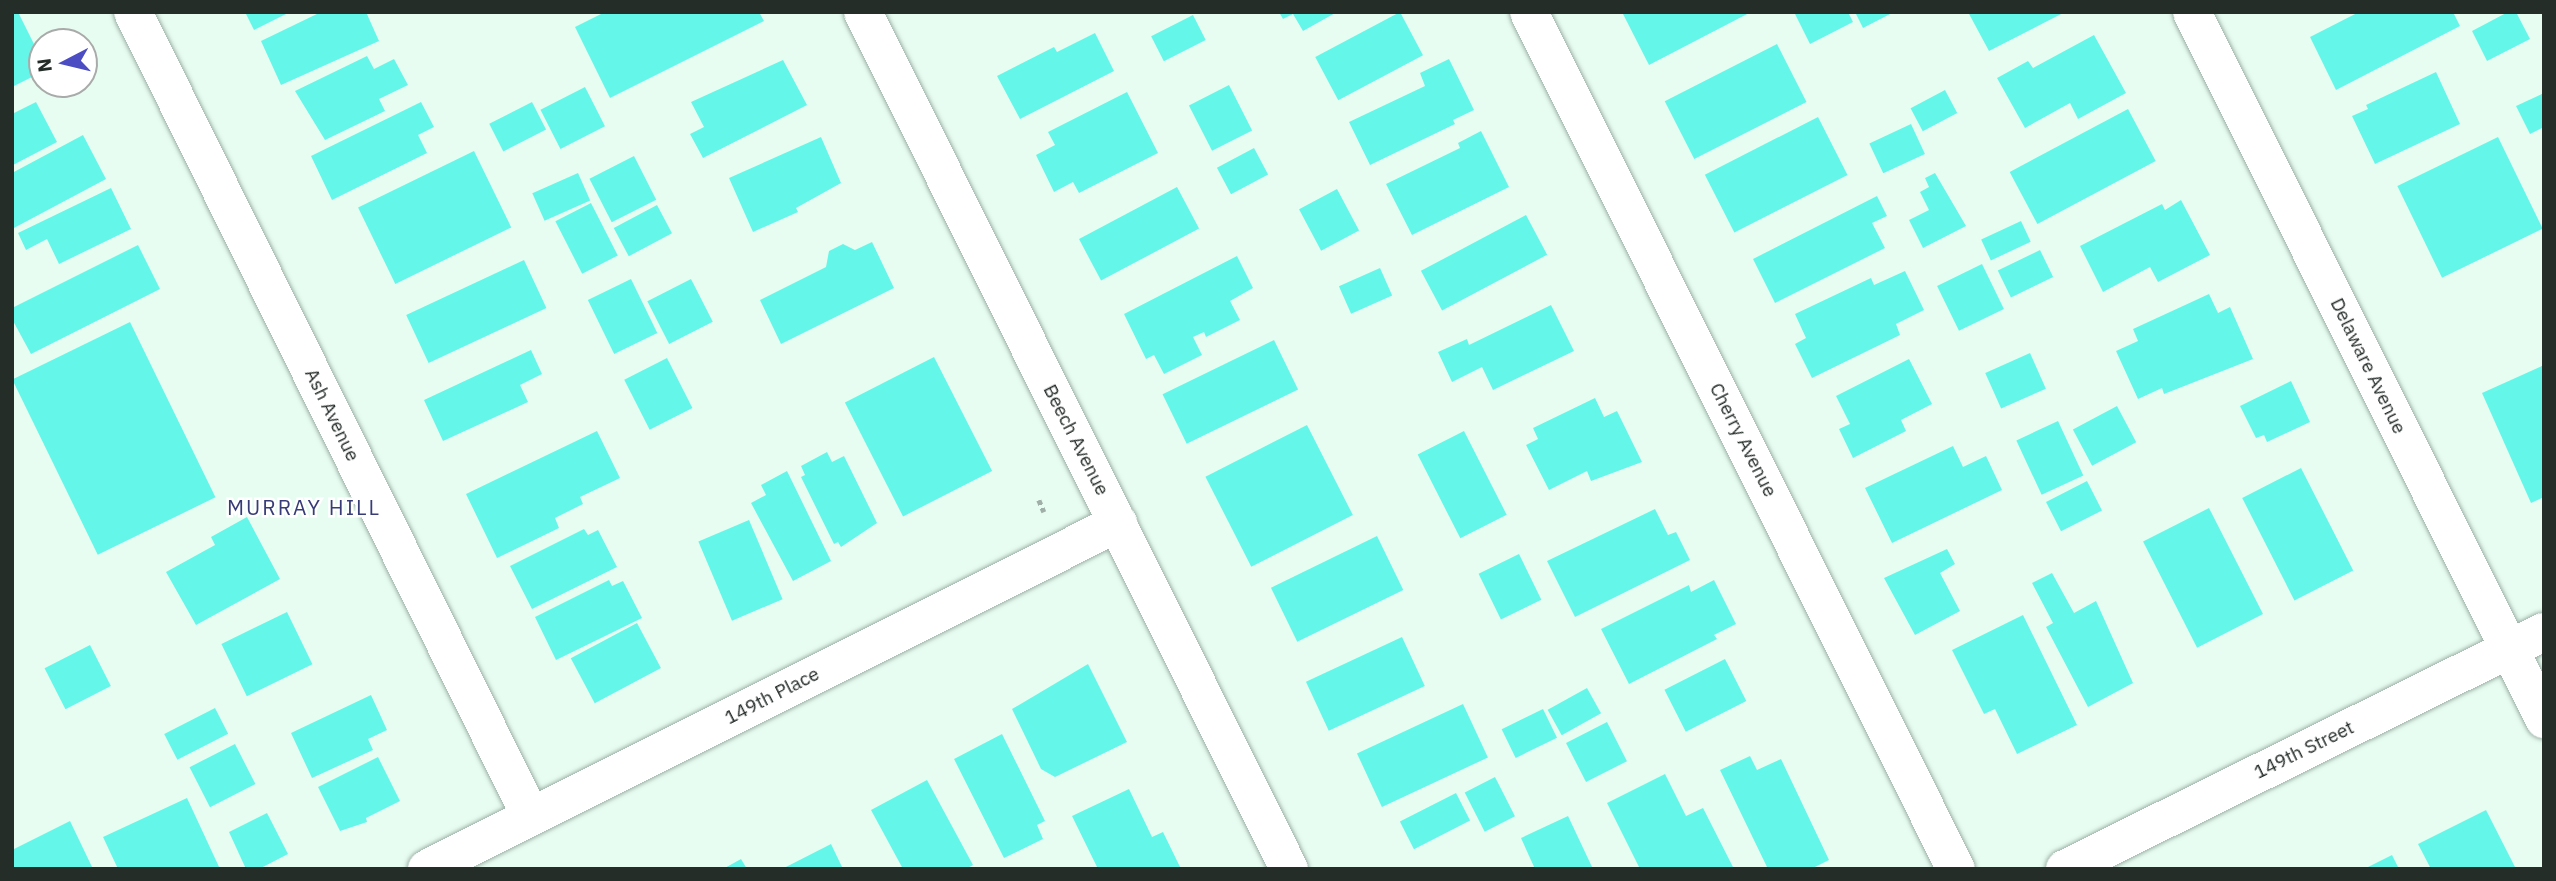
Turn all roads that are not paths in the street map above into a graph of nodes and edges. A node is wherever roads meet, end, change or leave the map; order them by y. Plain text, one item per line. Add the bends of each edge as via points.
1 (133, 12) edge
2 (863, 12) edge
3 (1529, 12) edge
4 (2192, 12) edge
5 (1118, 523) junction
6 (2544, 632) edge
7 (2509, 649) junction
8 (2544, 719) edge
9 (531, 817) junction
10 (427, 869) edge
11 (1289, 869) edge
12 (1956, 869) edge
13 (2065, 869) edge

1 - 9 street, Ash Avenue
2 - 5 street, Beech Avenue
3 - 12 street, Cherry Avenue
4 - 7 street, Delaware Avenue
5 - 9 street, 149th Place
5 - 11 street, Beech Avenue
6 - 7 street, 149th Street
7 - 8 street, Delaware Avenue
7 - 13 street, 149th Street
9 - 10 street, 149th Place

